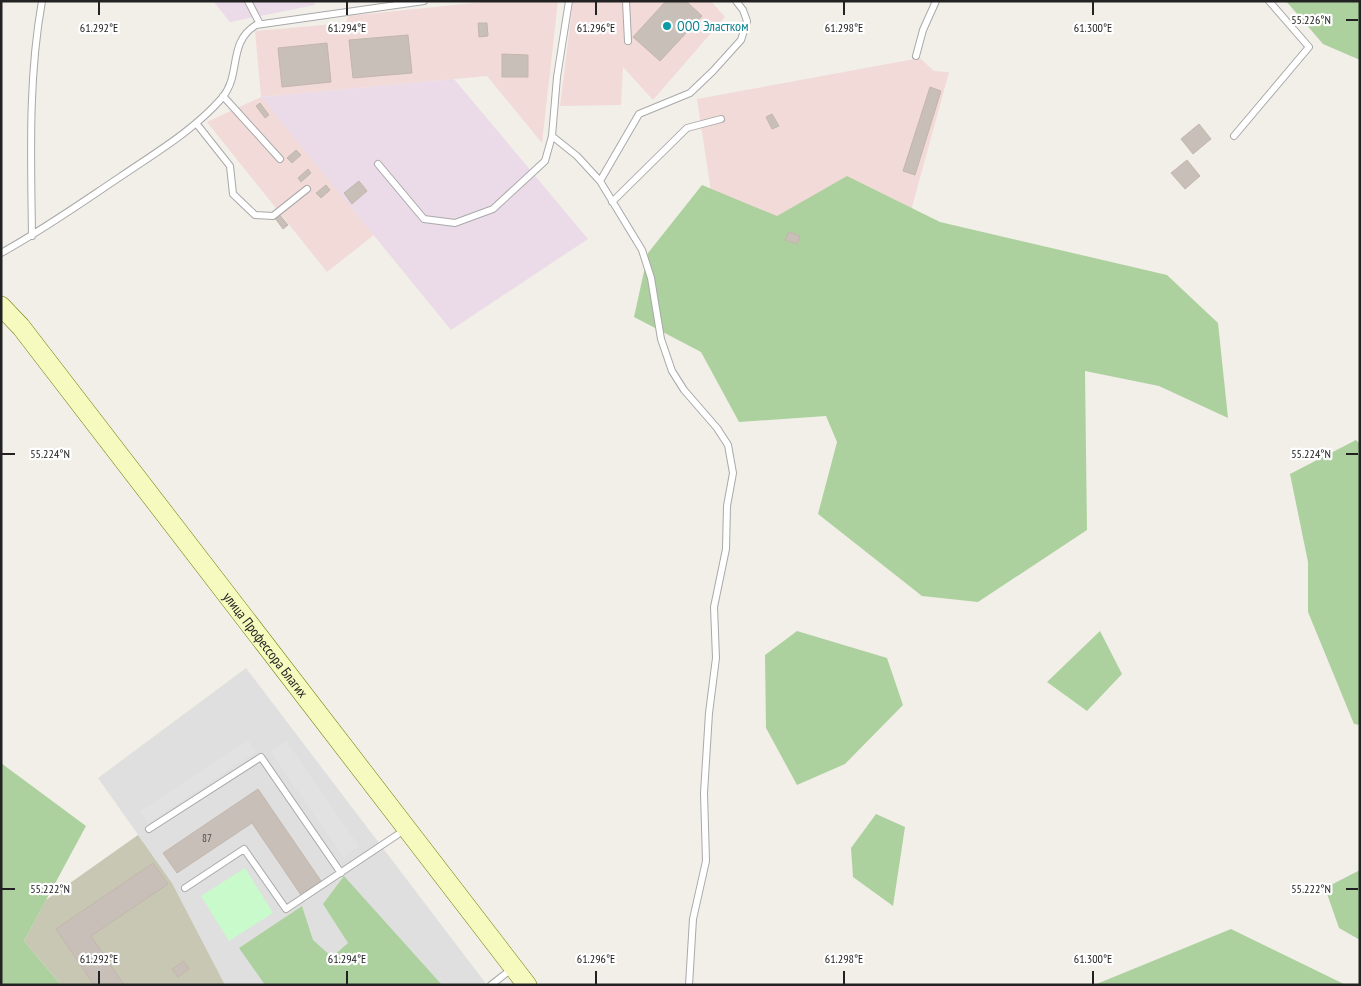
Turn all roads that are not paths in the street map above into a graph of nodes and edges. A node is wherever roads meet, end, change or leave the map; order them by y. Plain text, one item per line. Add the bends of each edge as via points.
1 (42, 1) edge
2 (248, 1) edge
3 (424, 1) edge
4 (569, 1) edge
5 (626, 1) edge
6 (736, 1) edge
7 (936, 1) edge
8 (1269, 1) edge
9 (260, 24) junction
10 (628, 41) dead end
11 (916, 56) dead end
12 (223, 96) junction
13 (721, 119) dead end
14 (196, 123) junction
15 (552, 136) junction
16 (1234, 136) dead end
17 (280, 159) dead end
18 (378, 164) dead end
19 (600, 181) junction
20 (307, 189) dead end
21 (612, 202) junction
22 (32, 236) junction
23 (1, 253) edge
24 (1, 306) edge
25 (149, 829) dead end
26 (408, 829) junction
27 (341, 873) junction
28 (185, 888) dead end
29 (514, 968) junction
30 (491, 985) edge
31 (527, 985) edge
32 (689, 985) edge

1 - 22 lane via 31,82
2 - 9 lane
3 - 9 lane
4 - 15 lane
5 - 10 lane
6 - 19 lane via 747,21 741,40 690,93 639,114
7 - 11 lane
8 - 16 lane via 1309,47
9 - 12 lane via 240,40 232,80
12 - 14 lane
12 - 17 lane
13 - 21 lane via 687,128
14 - 20 lane via 230,166 233,194 255,215 273,216
14 - 22 lane
15 - 18 lane via 545,161 492,209 455,223 424,219
15 - 19 lane via 577,156
19 - 21 lane
21 - 32 lane via 642,250 651,278 660,339 672,371 728,445 733,473 727,506 726,549 714,607 716,658 704,793 706,861 693,919
22 - 23 lane
24 - 26 main road, улица Профессора Благих via 21,327
25 - 27 lane via 261,757
26 - 27 lane
26 - 29 main road, улица Профессора Благих
27 - 28 lane via 286,910 244,849
29 - 30 lane
29 - 31 main road, улица Профессора Благих

